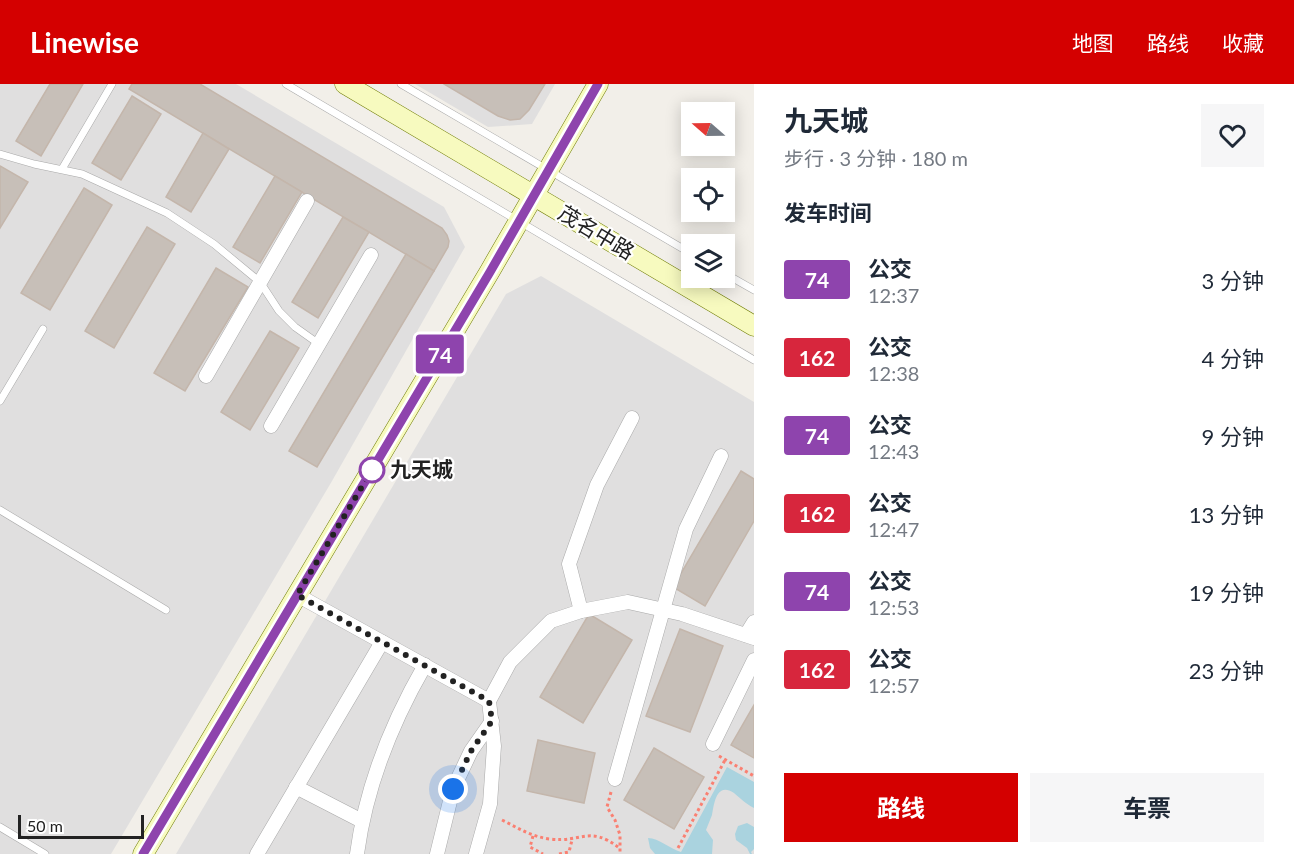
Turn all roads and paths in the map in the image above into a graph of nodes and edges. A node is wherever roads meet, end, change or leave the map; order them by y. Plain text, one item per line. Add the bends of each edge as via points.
1 (112, 84) edge
2 (286, 84) edge
3 (345, 84) edge
4 (401, 84) edge
5 (598, 84) edge
6 (0, 153) edge
7 (62, 169) junction
8 (548, 170) junction
9 (532, 196) junction
10 (307, 201) dead end
11 (519, 221) junction
12 (681, 248) edge
13 (371, 255) dead end
14 (735, 279) edge
15 (260, 282) junction
16 (754, 290) edge
17 (754, 326) edge
18 (43, 329) dead end
19 (319, 344) junction
20 (754, 360) edge
21 (206, 376) dead end
22 (0, 401) edge
23 (632, 418) dead end
24 (271, 426) dead end
25 (721, 456) dead end
26 (0, 510) edge
27 (297, 595) junction
28 (663, 609) junction
29 (166, 610) dead end
30 (581, 611) junction
31 (754, 622) edge
32 (750, 637) edge
33 (382, 642) junction
34 (754, 660) edge
35 (425, 665) junction
36 (489, 701) junction
37 (492, 721) junction
38 (713, 744) dead end
39 (754, 776) edge
40 (615, 779) joint
41 (296, 788) junction
42 (362, 820) junction
43 (502, 820) dead end
44 (0, 827) edge
45 (533, 836) junction
46 (573, 840) junction
47 (618, 847) junction
48 (678, 848) dead end
49 (45, 854) edge
50 (143, 854) edge
51 (257, 854) edge
52 (357, 854) edge
53 (437, 854) edge
54 (476, 854) edge
55 (543, 854) edge
56 (560, 854) edge
57 (620, 854) edge

1 - 7 lane
2 - 11 lane
3 - 9 street, 茂名中路
4 - 8 lane
5 - 8 street
6 - 7 lane
7 - 15 lane via 97,179 167,213 214,244
8 - 9 street
8 - 12 lane
9 - 11 street
9 - 17 street, 茂名中路
10 - 15 street
11 - 20 lane
11 - 27 street
13 - 19 street
14 - 16 lane
15 - 19 lane via 279,311
15 - 21 street
18 - 22 lane
19 - 24 street
23 - 30 street via 597,484 569,564
25 - 28 street via 686,529
26 - 29 lane
27 - 33 street
27 - 50 street
28 - 30 street via 628,602
28 - 32 street
28 - 40 street
30 - 36 street via 551,621 510,662
31 - 32 street
33 - 35 street
33 - 41 street
34 - 38 street
35 - 36 street
35 - 42 street via 385,744
36 - 37 street
37 - 53 street via 471,751 453,789
37 - 54 street via 495,746 490,804
39 - 48 path via 725,760
40 - 47 path via 607,807 620,835
41 - 42 street
41 - 51 street
42 - 52 street
43 - 45 path
44 - 49 lane
45 - 46 path
45 - 55 path via 530,846
46 - 47 path via 590,835 607,839
46 - 56 path via 569,852
47 - 57 path

